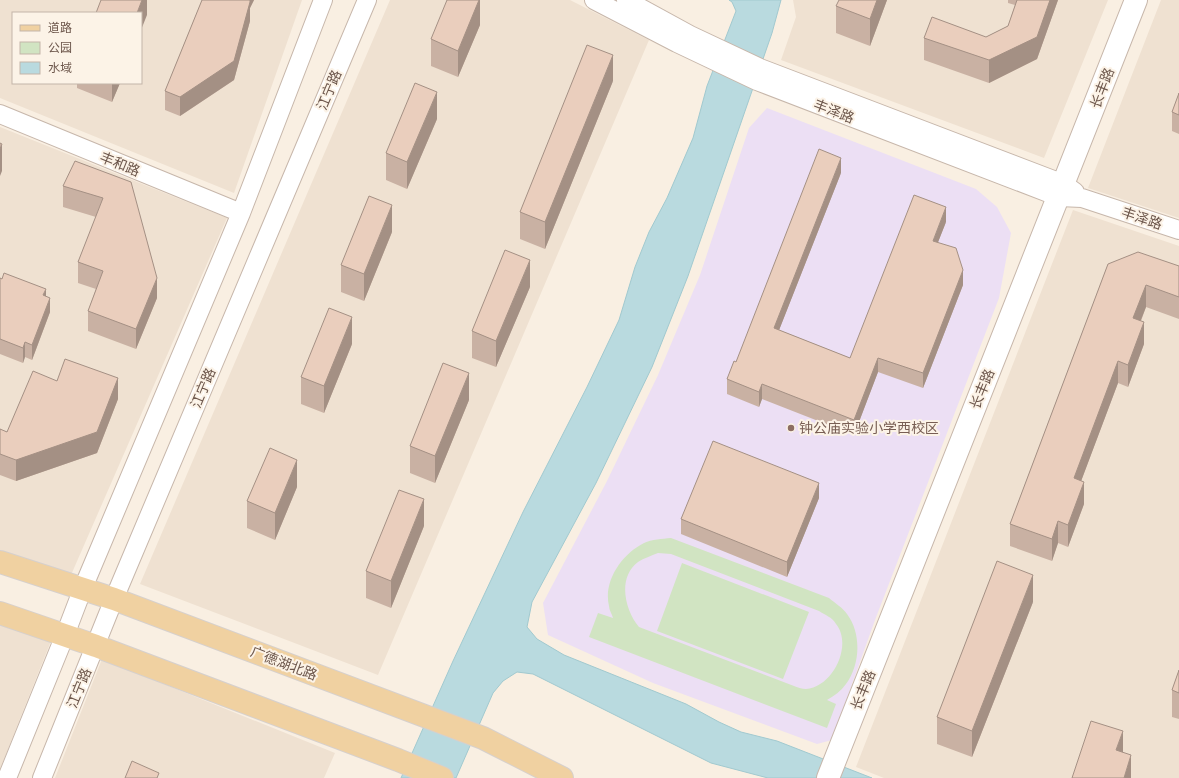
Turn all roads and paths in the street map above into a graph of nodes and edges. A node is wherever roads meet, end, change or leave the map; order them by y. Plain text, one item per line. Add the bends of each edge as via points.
1 (323, 0) edge
2 (368, 0) edge
3 (594, 0) edge
4 (626, 0) edge
5 (1136, 0) edge
6 (758, 74) junction
7 (0, 114) edge
8 (1061, 190) junction
9 (241, 213) junction
10 (1179, 230) edge
11 (0, 562) edge
12 (83, 588) junction
13 (114, 599) junction
14 (0, 613) edge
15 (66, 635) junction
16 (96, 646) junction
17 (7, 778) edge
18 (42, 778) edge
19 (442, 778) edge
20 (562, 778) edge
21 (828, 778) edge

1 - 9 street
2 - 13 street, 江宁路
3 - 6 street, 丰泽路 via 677,43
4 - 6 street, 丰泽路 via 710,44
5 - 8 street, 长丰路
6 - 8 street, 丰泽路
7 - 9 street, 丰和路
8 - 10 street, 丰泽路
8 - 21 street, 长丰路
9 - 12 street
11 - 12 main road, 广德湖北路
12 - 13 main road, 广德湖北路
12 - 15 street
13 - 16 street, 江宁路
13 - 20 main road, 广德湖北路 via 483,738
14 - 15 main road
15 - 16 main road
15 - 17 street
16 - 18 street, 江宁路
16 - 19 main road

